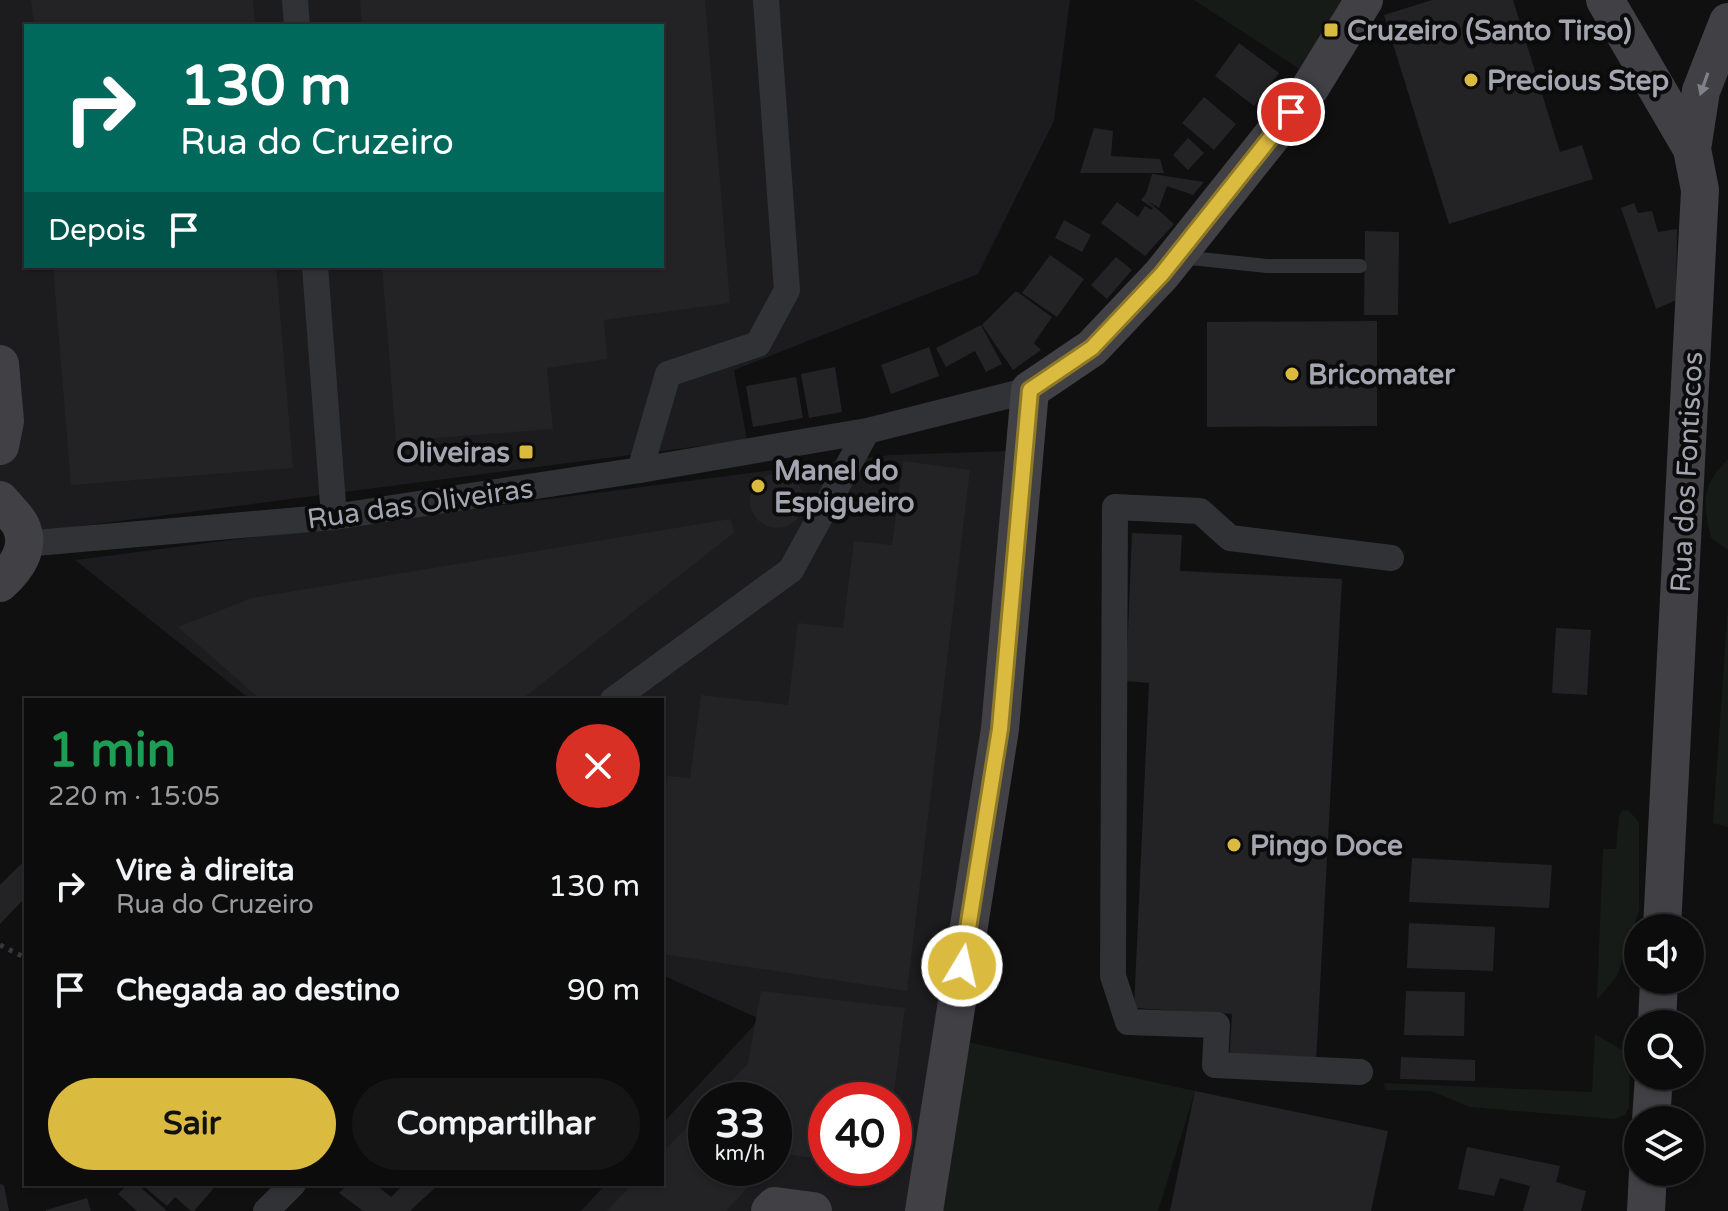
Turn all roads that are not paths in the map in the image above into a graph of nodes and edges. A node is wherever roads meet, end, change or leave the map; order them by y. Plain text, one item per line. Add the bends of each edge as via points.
1 (295, 0) edge
2 (766, 0) edge
3 (1364, 0) edge
4 (1605, 0) edge
5 (297, 24) edge
6 (1726, 35) edge
7 (1692, 149) junction
8 (1176, 256) junction
9 (1360, 266) dead end
10 (315, 268) edge
11 (0, 364) edge
12 (1030, 390) junction
13 (867, 431) junction
14 (0, 446) edge
15 (640, 470) junction
16 (0, 500) edge
17 (334, 517) junction
18 (24, 544) junction
19 (1391, 558) dead end
20 (0, 583) edge
21 (616, 698) edge
22 (1663, 914) edge
23 (1360, 1072) dead end
24 (291, 1186) edge
25 (1647, 1186) edge
26 (266, 1211) edge
27 (770, 1211) edge
28 (813, 1211) edge
29 (924, 1211) edge
30 (1646, 1211) edge

1 - 5 street
2 - 15 street via 787,290 758,344 668,374
3 - 8 street via 1310,88
4 - 7 street
6 -> 7 street, Rua dos Fontiscos via 1701,91
7 - 22 street, Rua dos Fontiscos via 1700,190
8 - 9 lane via 1267,266
8 - 12 street via 1092,348
10 - 17 street
11 - 14 street via 5,421
12 - 13 street, Rua das Oliveiras
12 - 29 street via 1000,729
13 - 15 street, Rua das Oliveiras
13 - 21 street via 791,570
15 - 17 street, Rua das Oliveiras
16 - 18 street via 21,525
17 - 18 street, Rua das Oliveiras
18 - 20 street via 20,560
19 - 23 street via 1230,538 1200,511 1115,507 1113,976 1128,1022 1217,1025 1215,1065
24 - 26 street
25 - 30 street
27 - 28 street via 775,1206

